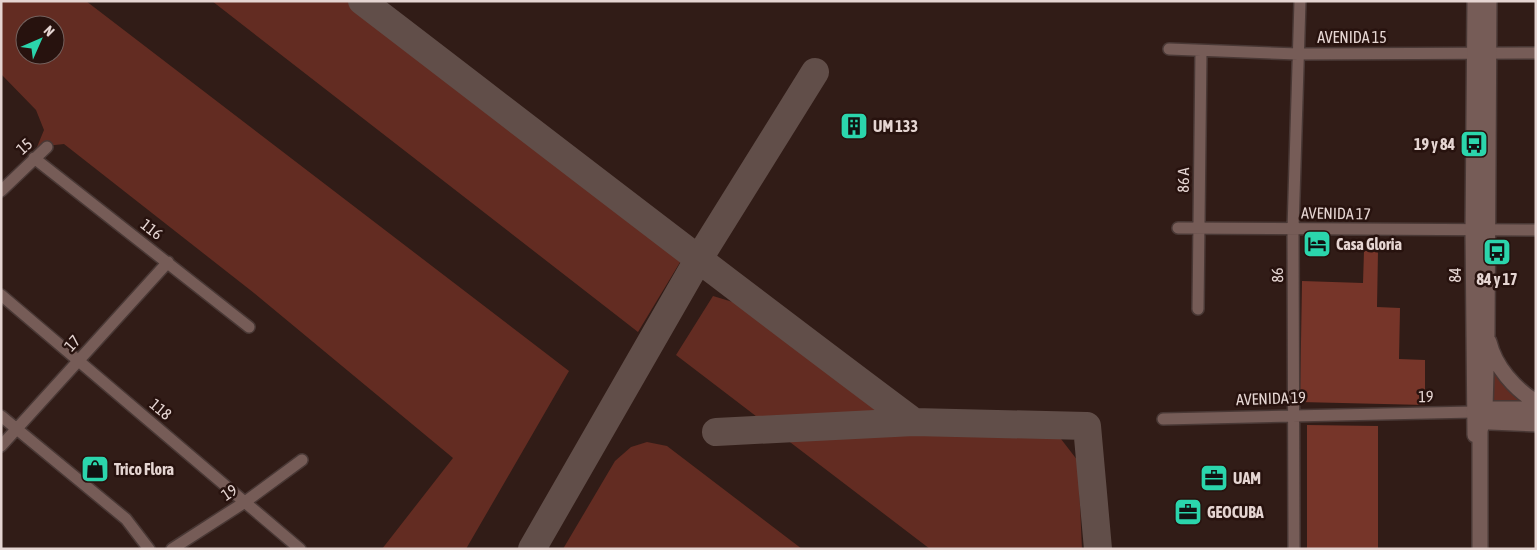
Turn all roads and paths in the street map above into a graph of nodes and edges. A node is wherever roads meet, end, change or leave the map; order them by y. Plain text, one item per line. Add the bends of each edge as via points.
1 (1300, 1) edge
2 (1475, 1) edge
3 (1489, 1) edge
4 (1169, 49) dead end
5 (1200, 50) junction
6 (1481, 53) junction
7 (1536, 53) edge
8 (1298, 54) junction
9 (47, 147) dead end
10 (34, 158) junction
11 (1, 191) edge
12 (1178, 228) dead end
13 (1198, 228) junction
14 (1293, 229) junction
15 (1536, 230) edge
16 (1480, 231) junction
17 (168, 262) junction
18 (1, 295) edge
19 (1198, 309) dead end
20 (248, 327) dead end
21 (1487, 334) junction
22 (79, 360) junction
23 (1536, 402) edge
24 (1536, 409) edge
25 (1380, 413) joint
26 (1480, 413) junction
27 (1293, 415) junction
28 (1, 416) edge
29 (1163, 419) dead end
30 (1536, 424) edge
31 (17, 429) junction
32 (1, 446) edge
33 (302, 460) dead end
34 (246, 502) junction
35 (149, 549) edge
36 (172, 549) edge
37 (300, 549) edge
38 (1294, 549) edge
39 (1474, 549) edge
40 (1480, 549) edge

1 - 8 street, 86
2 - 6 main road, 84
3 - 6 main road, 84
4 - 5 street, AVENIDA 15
5 - 8 street, AVENIDA 15
5 - 13 street, 86 A
6 - 7 street, AVENIDA 15
6 - 8 street, AVENIDA 15
6 - 16 main road, 84
8 - 14 street, 86
9 - 10 street, 15
10 - 11 street, 15
10 - 17 street, 116
12 - 13 street
13 - 14 street, AVENIDA 17
13 - 19 street, 86 A
14 - 16 street, AVENIDA 17
14 - 27 street, 86
15 - 16 street, AVENIDA 17
16 - 21 main road, 84
16 - 26 main road, 84
17 - 20 street, 116
17 - 22 street, 17
18 - 22 street, 118
21 - 23 main road via 1501,368 1520,391
21 - 26 main road, 84
22 - 31 street, 17
22 - 34 street, 118
24 - 26 main road
25 - 26 street, 19
25 - 27 street, AVENIDA 19
26 - 30 main road via 1501,424
26 - 39 main road, 84
26 - 40 main road, 84
27 - 29 street, AVENIDA 19
27 - 38 street, 86
28 - 31 street
31 - 32 street, 17
31 - 35 street via 126,519
33 - 34 street, 19
34 - 36 street, 19
34 - 37 street, 118

